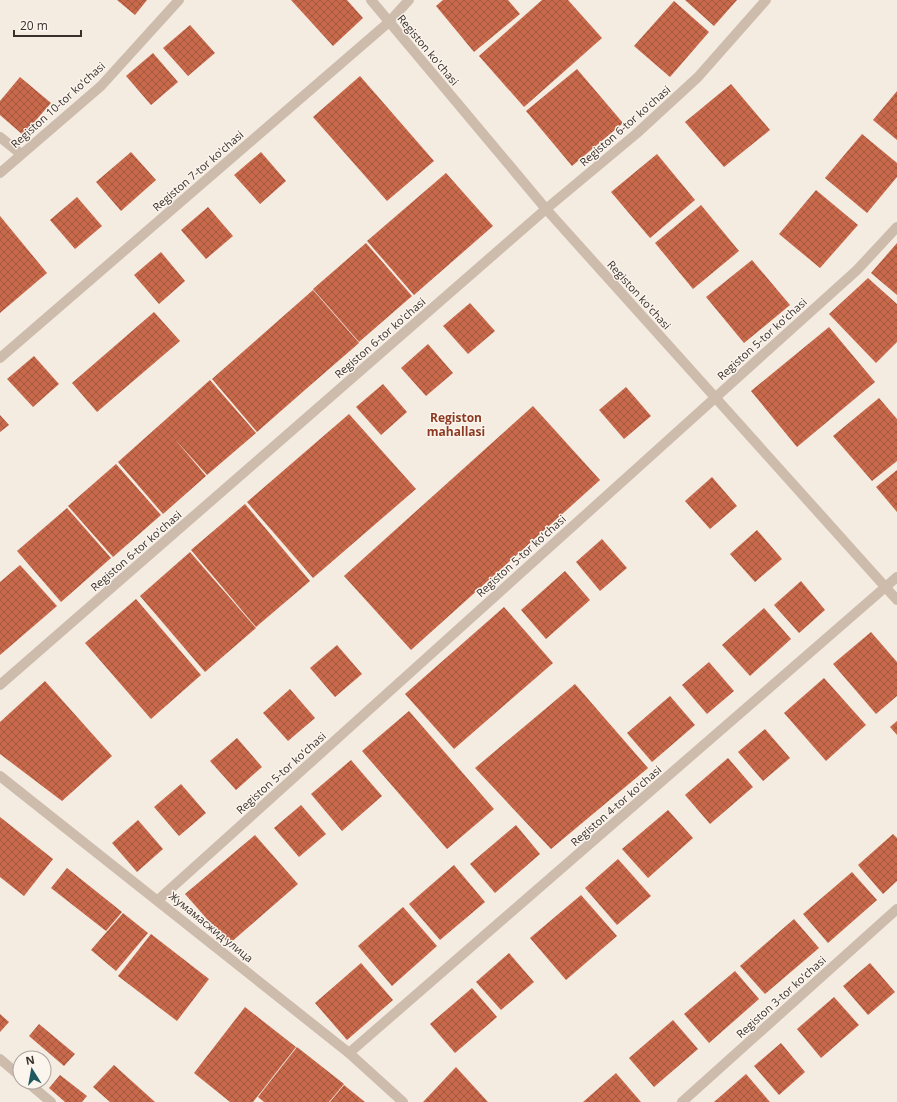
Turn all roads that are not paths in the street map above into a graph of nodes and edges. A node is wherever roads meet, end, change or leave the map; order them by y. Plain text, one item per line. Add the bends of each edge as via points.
1 (179, 0) edge
2 (371, 0) edge
3 (409, 0) edge
4 (766, 0) edge
5 (389, 22) junction
6 (0, 137) edge
7 (21, 154) junction
8 (0, 173) edge
9 (546, 209) junction
10 (897, 227) edge
11 (0, 358) edge
12 (715, 398) junction
13 (897, 577) edge
14 (886, 587) junction
15 (897, 600) edge
16 (0, 685) edge
17 (0, 776) edge
18 (158, 900) junction
19 (897, 909) edge
20 (349, 1054) junction
21 (0, 1060) edge
22 (12, 1070) edge
23 (37, 1090) edge
24 (51, 1102) edge
25 (403, 1102) edge
26 (682, 1102) edge

1 - 7 street, Registon 10-tor ko'chasi via 101,86
2 - 5 street, Registon ko'chasi
3 - 5 street, Registon 7-tor ko'chasi
4 - 9 street, Registon 6-tor ko'chasi via 698,77 636,134
5 - 9 street, Registon ko'chasi
5 - 11 street, Registon 7-tor ko'chasi
6 - 7 street
7 - 8 street, Registon 10-tor ko'chasi
9 - 12 street, Registon ko'chasi
9 - 16 street, Registon 6-tor ko'chasi
10 - 12 street, Registon 5-tor ko'chasi via 857,270
12 - 14 street, Registon ko'chasi
12 - 18 street, Registon 5-tor ko'chasi
13 - 14 street, Registon 4-tor ko'chasi
14 - 15 street, Registon ko'chasi
14 - 20 street, Registon 4-tor ko'chasi
17 - 18 street, Жумамасжид улица
18 - 20 street, Жумамасжид улица
19 - 26 street, Registon 3-tor ko'chasi
20 - 25 street, Жумамасжид улица
21 - 22 street
23 - 24 street

